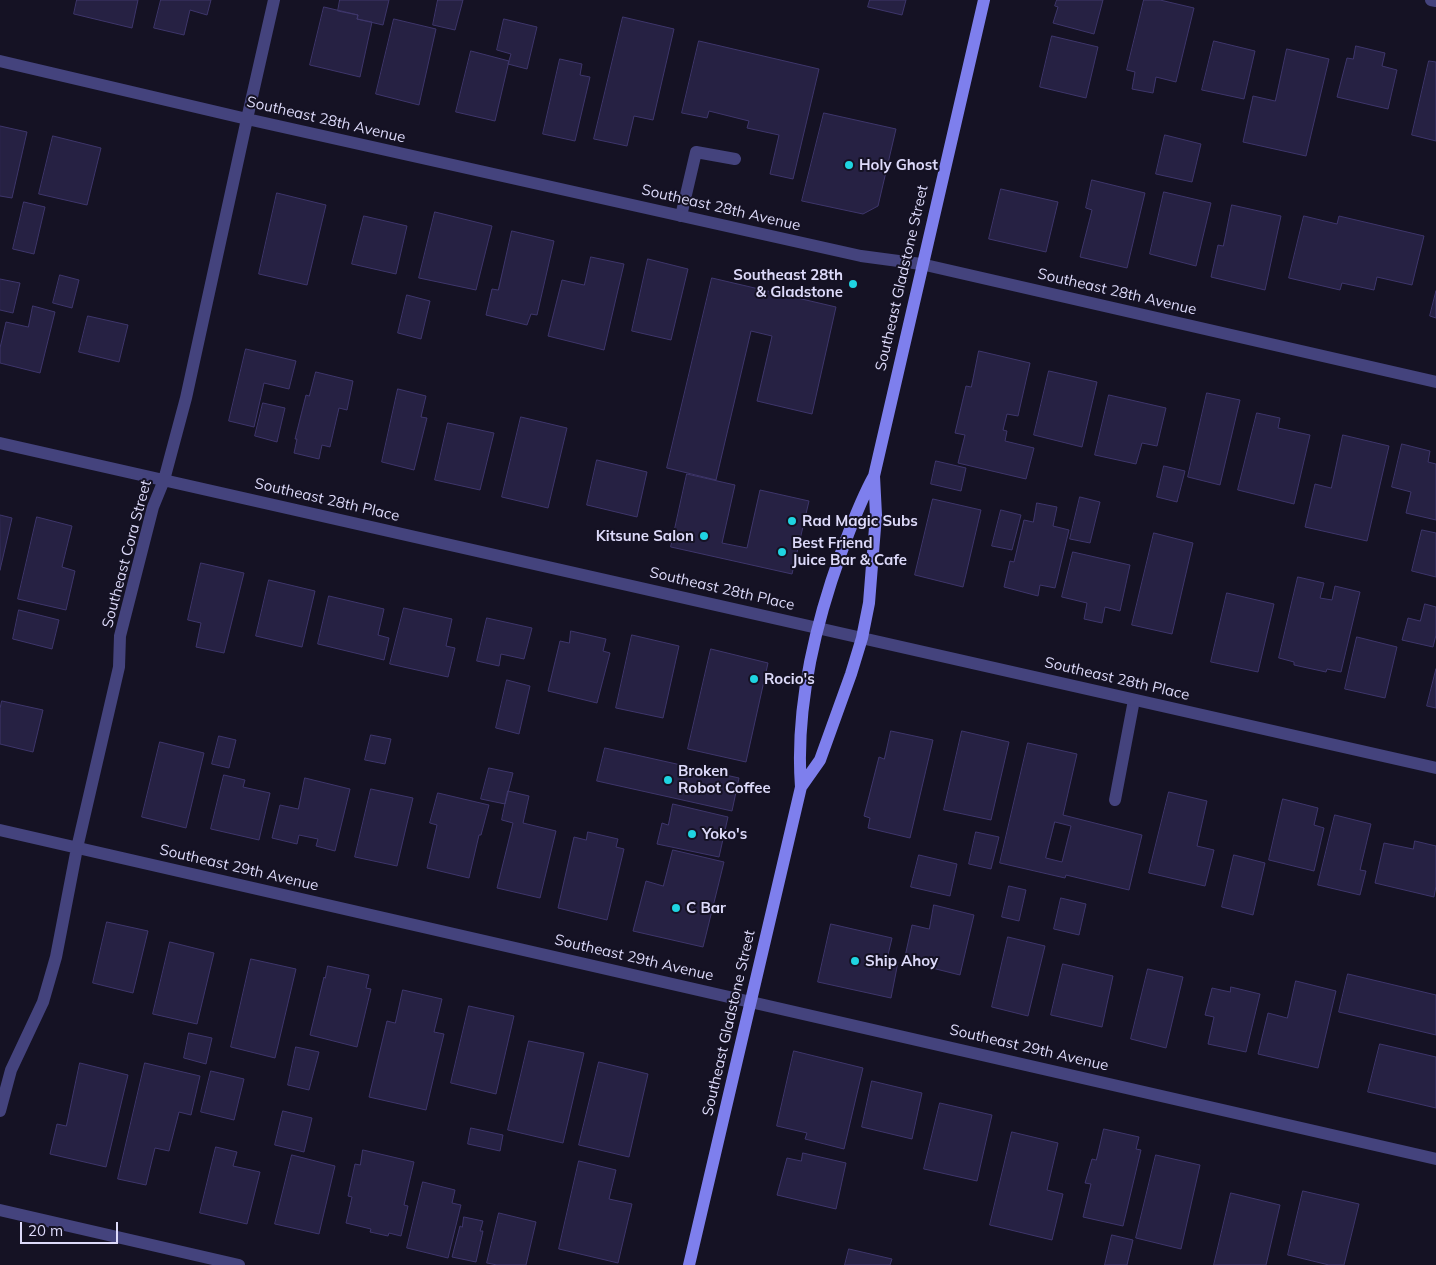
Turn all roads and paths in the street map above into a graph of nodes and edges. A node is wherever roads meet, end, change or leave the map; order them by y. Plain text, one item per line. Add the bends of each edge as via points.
1 (274, 0) edge
2 (984, 0) edge
3 (1430, 0) edge
4 (1436, 1) edge
5 (0, 61) edge
6 (246, 119) junction
7 (735, 159) dead end
8 (680, 216) junction
9 (921, 264) junction
10 (1436, 382) edge
11 (0, 443) edge
12 (874, 476) junction
13 (164, 480) junction
14 (817, 628) junction
15 (862, 638) junction
16 (1134, 700) junction
17 (1436, 768) edge
18 (801, 788) junction
19 (1115, 800) dead end
20 (0, 830) edge
21 (77, 848) junction
22 (751, 1001) junction
23 (0, 1111) edge
24 (1436, 1159) edge
25 (0, 1210) edge
26 (239, 1265) edge
27 (688, 1265) edge

1 - 6 street, Southeast Cora Street
2 - 9 street, Southeast Gladstone Street
3 - 4 street
5 - 6 street, Southeast 28th Avenue
6 - 8 street, Southeast 28th Avenue
6 - 13 street, Southeast Cora Street via 186,398
7 - 8 street via 696,152
8 - 9 street, Southeast 28th Avenue via 861,256
9 - 10 street, Southeast 28th Avenue
9 - 12 street, Southeast Gladstone Street
11 - 13 street, Southeast 28th Place
12 - 14 street, Southeast Gladstone Street via 859,504
12 - 15 street, Southeast Gladstone Street via 876,515 869,603
13 - 14 street, Southeast 28th Place
13 - 21 street, Southeast Cora Street via 153,508 120,636 119,667
14 - 15 street, Southeast 28th Place
14 - 18 street, Southeast Gladstone Street via 798,756
15 - 16 street, Southeast 28th Place
15 - 18 street, Southeast Gladstone Street via 820,760
16 - 17 street, Southeast 28th Place
16 - 19 street
18 - 22 street, Southeast Gladstone Street
20 - 21 street, Southeast 29th Avenue
21 - 22 street, Southeast 29th Avenue
21 - 23 street, Southeast Cora Street via 56,957 43,1002 11,1070
22 - 24 street, Southeast 29th Avenue
22 - 27 street, Southeast Gladstone Street
25 - 26 street

